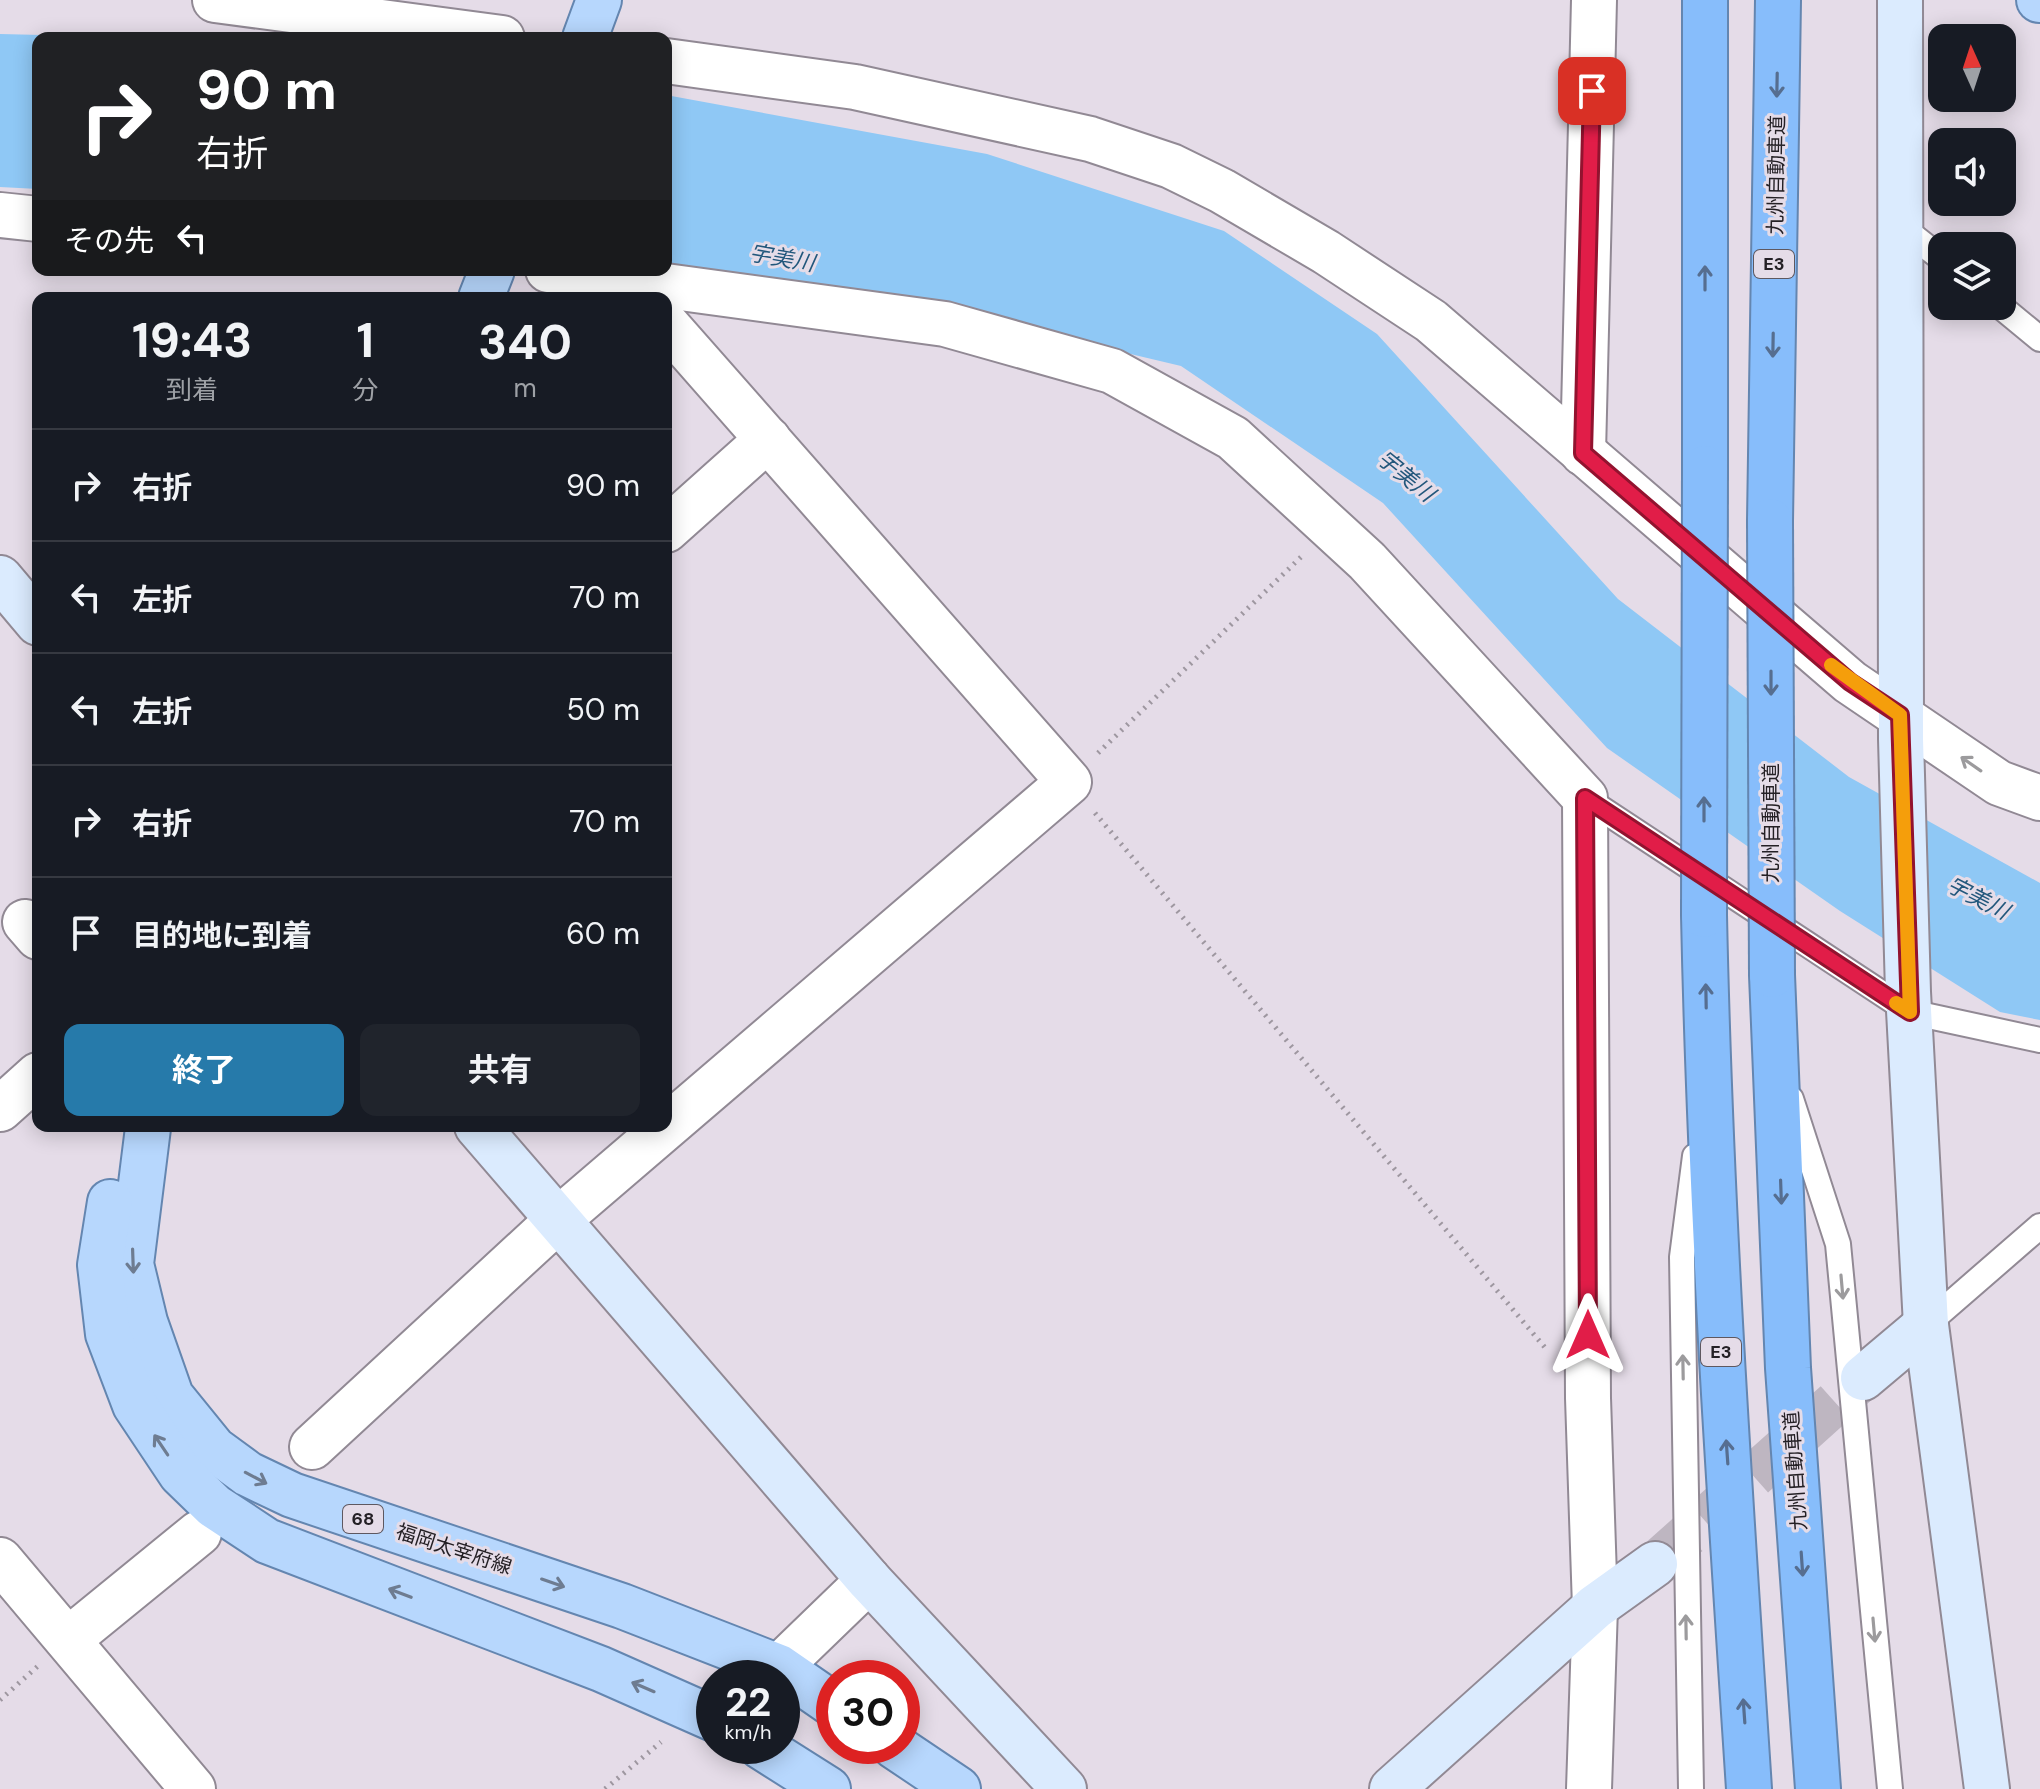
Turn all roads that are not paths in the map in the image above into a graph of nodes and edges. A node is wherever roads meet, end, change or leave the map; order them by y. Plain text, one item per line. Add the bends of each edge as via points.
1 (215, 0) edge
2 (599, 0) edge
3 (1594, 0) edge
4 (1705, 0) edge
5 (1900, 0) edge
6 (1778, 4) edge
7 (457, 32) edge
8 (587, 32) edge
9 (672, 62) edge
10 (0, 215) edge
11 (32, 218) edge
12 (1899, 225) junction
13 (1928, 248) edge
14 (592, 276) edge
15 (2016, 319) edge
16 (672, 331) edge
17 (2040, 339) edge
18 (768, 439) junction
19 (1583, 453) junction
20 (672, 525) edge
21 (0, 578) edge
22 (32, 616) edge
23 (1900, 727) junction
24 (1585, 798) junction
25 (2040, 798) edge
26 (1909, 1002) junction
27 (2040, 1040) edge
28 (1775, 1051) junction
29 (1707, 1065) junction
30 (32, 1080) edge
31 (0, 1109) edge
32 (672, 1122) edge
33 (146, 1132) edge
34 (148, 1132) edge
35 (482, 1132) edge
36 (661, 1132) edge
37 (559, 1219) junction
38 (2040, 1226) edge
39 (1926, 1325) junction
40 (1863, 1378) tunnel mouth
41 (312, 1447) dead end
42 (199, 1533) dead end
43 (0, 1560) edge
44 (1655, 1564) tunnel mouth
45 (869, 1580) junction
46 (1595, 1607) junction
47 (69, 1639) junction
48 (761, 1660) edge
49 (786, 1660) edge
50 (696, 1710) edge
51 (920, 1763) edge
52 (788, 1764) edge
53 (193, 1789) edge
54 (828, 1789) edge
55 (958, 1789) edge
56 (1064, 1789) edge
57 (1392, 1789) edge
58 (1589, 1789) edge
59 (1691, 1789) edge
60 (1749, 1789) edge
61 (1818, 1789) edge
62 (1890, 1789) edge
63 (1987, 1789) edge

1 - 7 street
2 - 8 main road
3 - 19 street
29 -> 4 highway, E3, bridge
5 - 12 street
6 -> 28 highway, 九州自動車道 / E3, bridge via 1770,521
9 - 19 street via 855,87 1090,139 1171,166 1326,252 1431,321
10 - 11 street
12 - 13 lane
12 - 23 street
14 - 24 street via 945,324 1112,371 1233,438 1367,561
15 - 17 lane
16 - 18 street
18 - 20 street
18 - 32 street via 1069,782
19 - 23 street
21 - 22 street
25 -> 23 street via 1999,783
23 - 26 street
24 - 26 lane
24 - 46 street via 1588,1398
26 - 27 lane
26 - 39 street
28 -> 61 highway, 九州自動車道 / E3 via 1788,1368
28 -> 62 lane via 1838,1244
59 -> 29 lane via 1682,1257
60 -> 29 highway, E3
30 - 31 street
50 -> 33 main road, 福岡太宰府線 / 68 via 267,1541 214,1506 181,1474 135,1405 108,1334 100,1265 111,1192
34 -> 48 main road, 福岡太宰府線 / 68 via 131,1264 171,1396 214,1449 248,1474 292,1495 622,1606
35 - 37 street
36 - 37 street
37 - 41 street
37 - 45 street
38 - 39 lane
39 - 40 street
39 - 63 street
42 - 47 street
43 - 47 street
44 - 46 street
45 - 49 street
45 - 56 street
46 - 57 street
46 - 58 street
47 - 53 street
51 - 55 main road
52 - 54 main road

